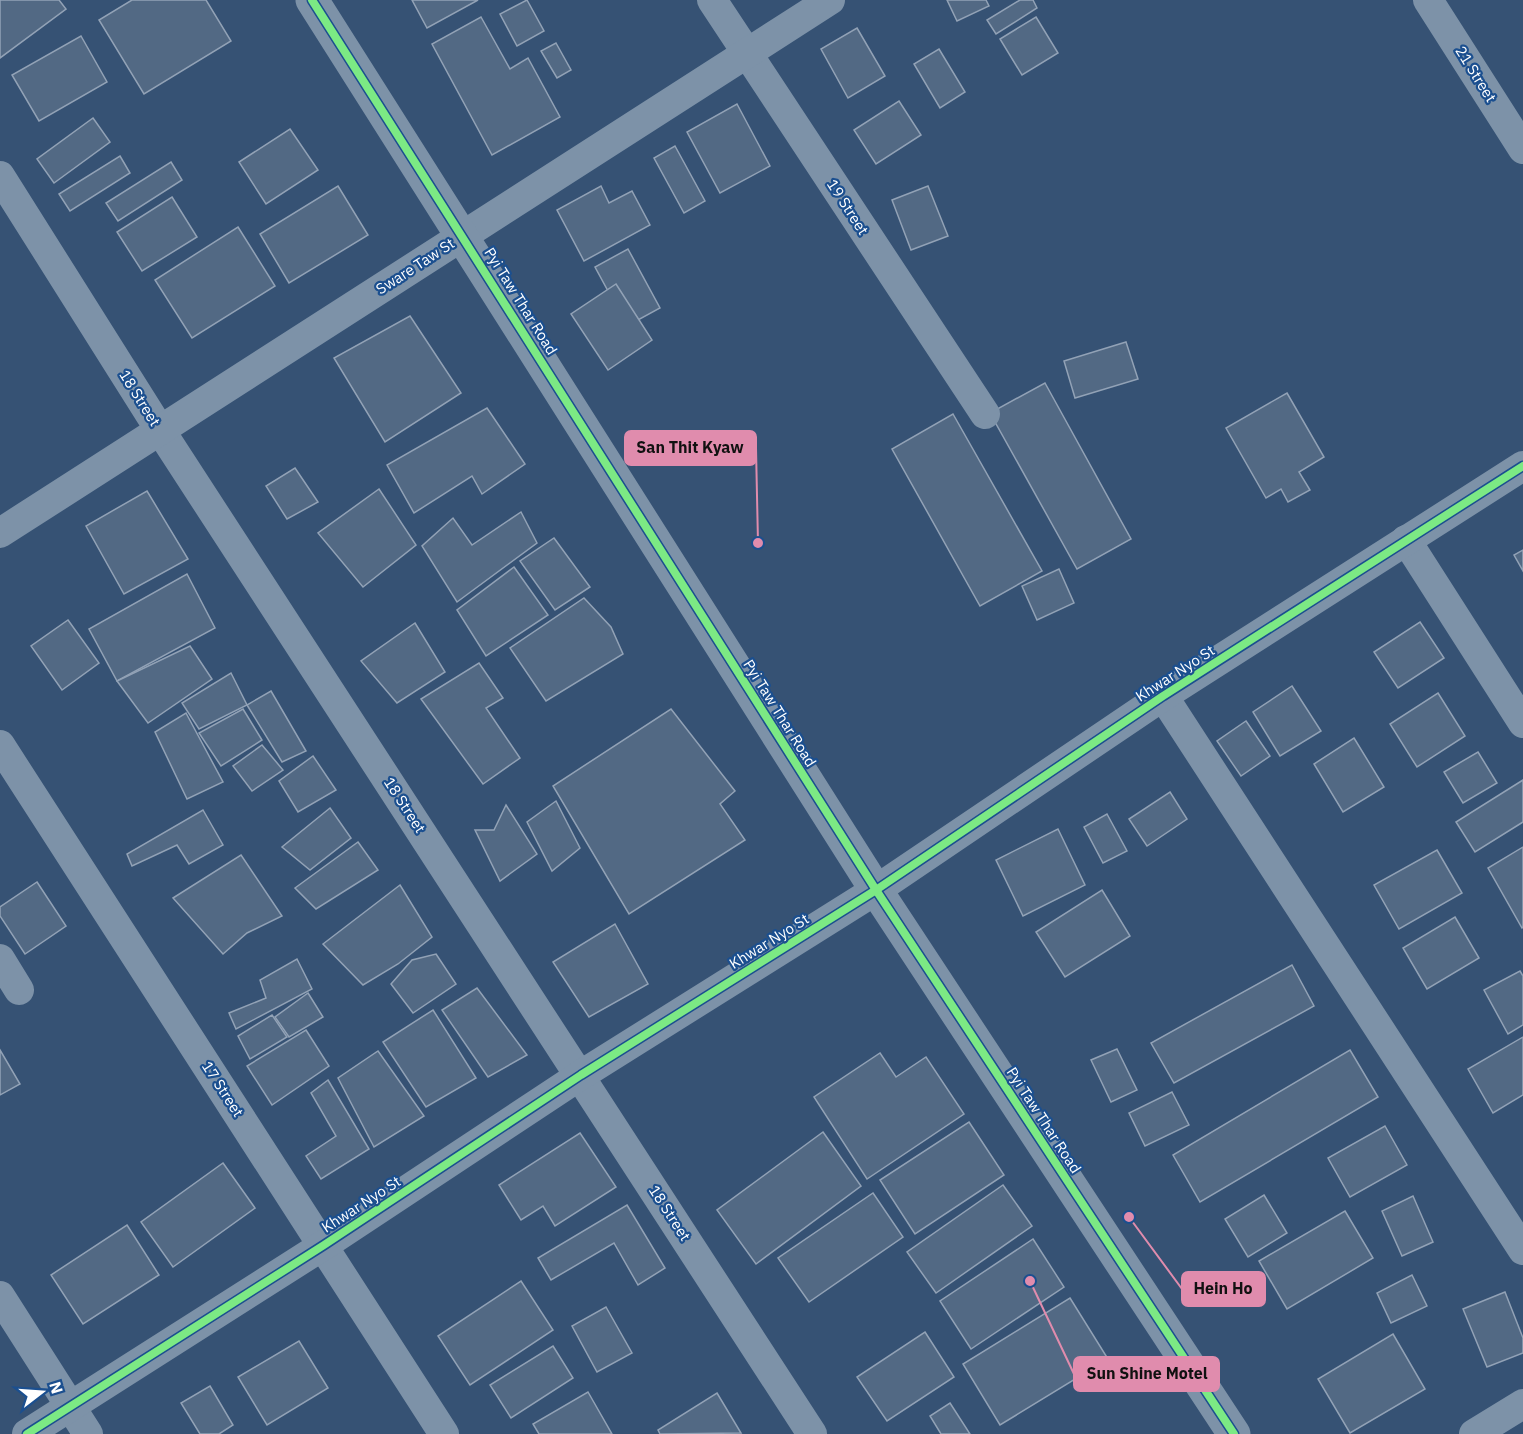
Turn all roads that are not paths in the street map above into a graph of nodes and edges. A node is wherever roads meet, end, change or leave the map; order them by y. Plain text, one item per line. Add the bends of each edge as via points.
1 (312, 0) edge
2 (712, 0) edge
3 (830, 0) edge
4 (1428, 0) edge
5 (747, 54) junction
6 (1523, 149) edge
7 (0, 176) edge
8 (463, 235) junction
9 (985, 414) dead end
10 (160, 430) junction
11 (1523, 466) edge
12 (0, 533) edge
13 (1406, 540) junction
14 (1163, 696) junction
15 (1523, 723) edge
16 (2, 755) edge
17 (876, 890) junction
18 (0, 958) edge
19 (19, 990) dead end
20 (581, 1075) junction
21 (324, 1245) junction
22 (1523, 1250) edge
23 (0, 1296) edge
24 (1523, 1404) edge
25 (70, 1407) junction
26 (27, 1434) edge
27 (88, 1434) edge
28 (444, 1434) edge
29 (812, 1434) edge
30 (1234, 1434) edge
31 (1474, 1434) edge

1 - 8 street, Pyi Taw Thar Road
2 - 5 street, 19 Street
3 - 5 street, Sware Taw St
4 - 6 street, 21 Street
5 - 8 street, Sware Taw St
5 - 9 street, 19 Street
7 - 10 street, 18 Street
8 - 10 street, Sware Taw St
8 - 17 street, Pyi Taw Thar Road
10 - 12 street, Sware Taw St
10 - 20 street, 18 Street
11 - 13 street, Khwar Nyo St
13 - 14 street, Khwar Nyo St
13 - 15 street
14 - 17 street, Khwar Nyo St
14 - 22 street
16 - 21 street, 17 Street
17 - 20 street, Khwar Nyo St
17 - 30 street, Pyi Taw Thar Road
18 - 19 street
20 - 21 street, Khwar Nyo St
20 - 29 street, 18 Street
21 - 25 street, Khwar Nyo St
21 - 28 street, 17 Street
23 - 25 street
24 - 31 street
25 - 26 street, Khwar Nyo St
25 - 27 street

